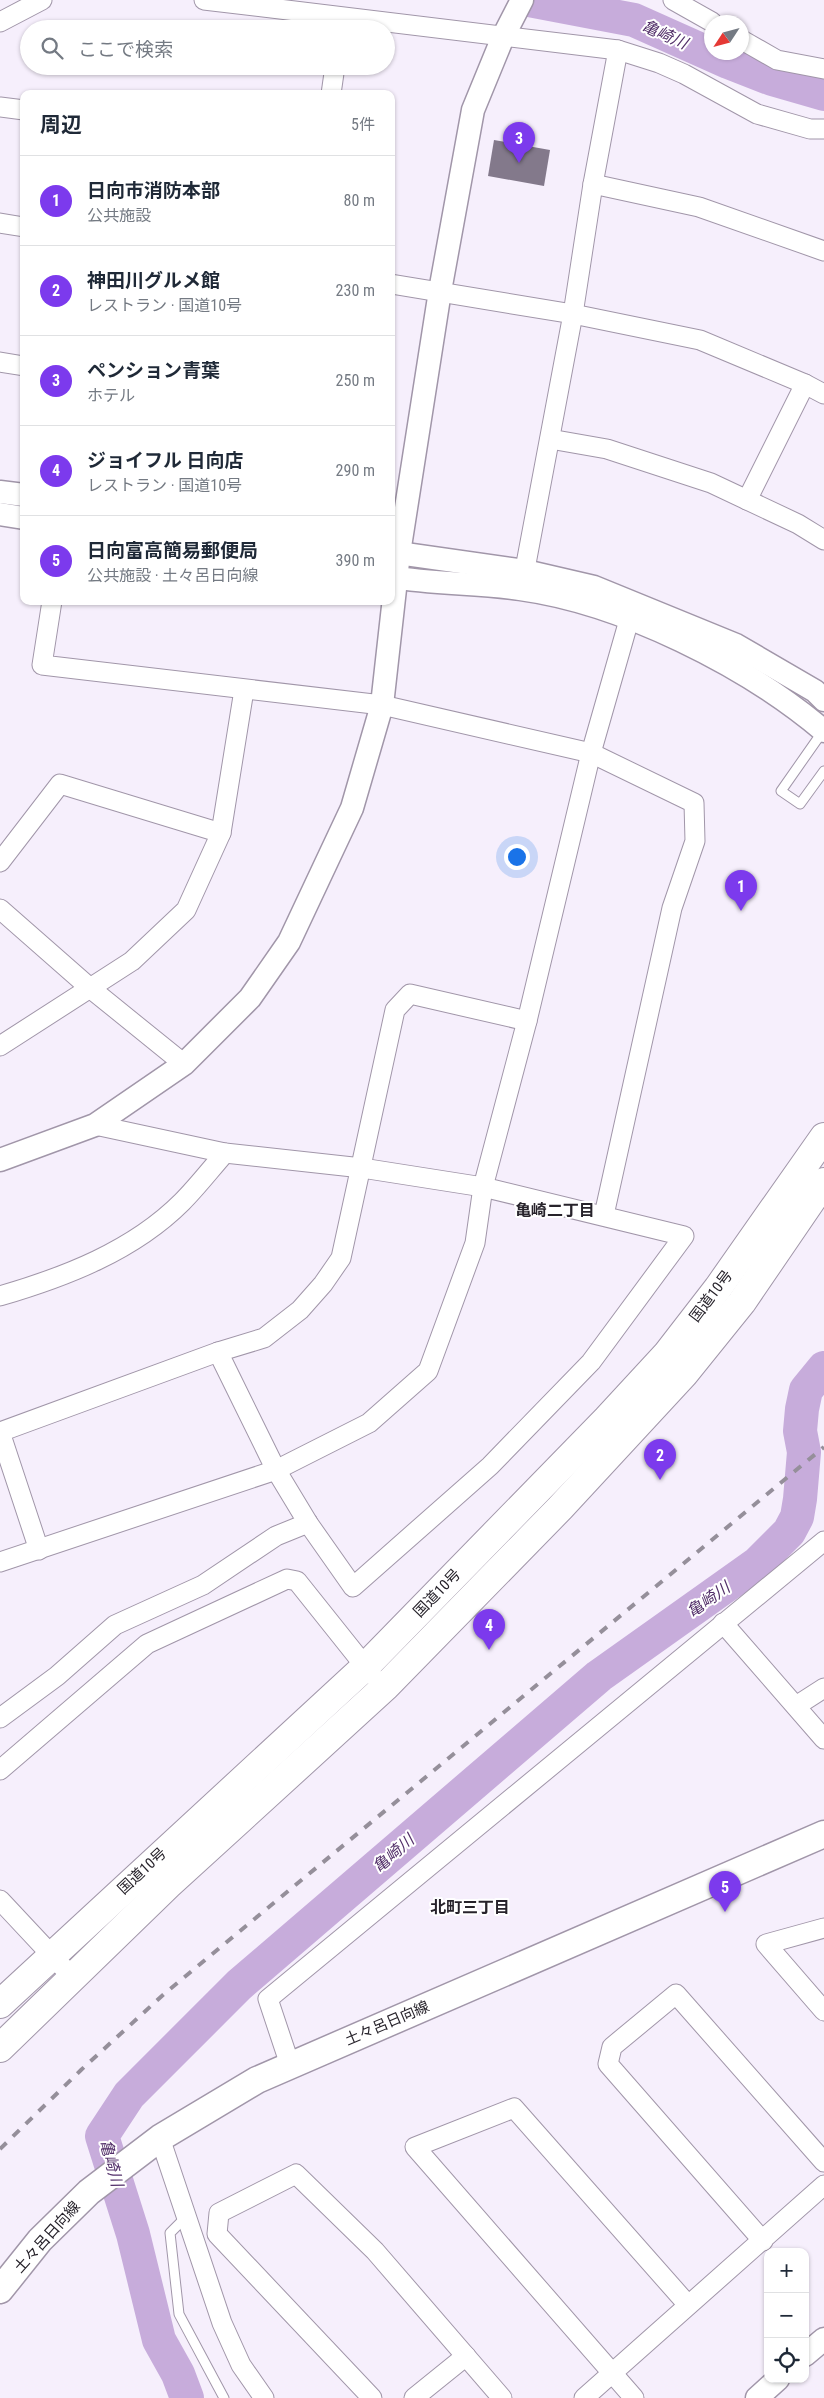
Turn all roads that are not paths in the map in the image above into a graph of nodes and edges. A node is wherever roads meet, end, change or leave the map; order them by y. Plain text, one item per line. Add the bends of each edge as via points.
1 (42, 0) edge
2 (204, 0) edge
3 (522, 0) edge
4 (673, 0) edge
5 (704, 17) edge
6 (329, 20) edge
7 (0, 22) edge
8 (395, 27) edge
9 (503, 37) junction
10 (749, 44) edge
11 (618, 50) junction
12 (824, 69) edge
13 (334, 75) edge
14 (332, 90) edge
15 (0, 107) edge
16 (20, 110) edge
17 (824, 129) edge
18 (593, 184) junction
19 (0, 223) edge
20 (20, 226) edge
21 (824, 251) edge
22 (395, 285) edge
23 (440, 291) junction
24 (573, 314) junction
25 (0, 362) edge
26 (20, 365) edge
27 (804, 384) junction
28 (824, 394) edge
29 (550, 439) junction
30 (0, 492) edge
31 (20, 494) edge
32 (747, 500) junction
33 (0, 514) edge
34 (20, 517) edge
35 (824, 540) edge
36 (395, 553) edge
37 (395, 577) edge
38 (523, 580) junction
39 (51, 605) edge
40 (391, 605) edge
41 (631, 611) junction
42 (244, 690) junction
43 (824, 700) edge
44 (382, 705) junction
45 (824, 730) edge
46 (591, 753) junction
47 (824, 772) edge
48 (221, 833) junction
49 (0, 862) edge
50 (0, 909) edge
51 (90, 988) junction
52 (526, 1021) junction
53 (0, 1046) edge
54 (184, 1064) junction
55 (95, 1126) junction
56 (824, 1137) edge
57 (224, 1154) junction
58 (0, 1160) edge
59 (362, 1168) junction
60 (824, 1182) edge
61 (483, 1187) junction
62 (604, 1215) junction
63 (0, 1296) edge
64 (218, 1352) junction
65 (0, 1432) edge
66 (276, 1470) junction
67 (308, 1523) junction
68 (824, 1540) edge
69 (40, 1550) junction
70 (0, 1562) edge
71 (723, 1623) junction
72 (365, 1667) junction
73 (385, 1687) junction
74 (824, 1688) edge
75 (796, 1706) junction
76 (0, 1718) edge
77 (824, 1739) edge
78 (0, 1770) edge
79 (824, 1834) edge
80 (0, 1900) edge
81 (824, 1928) edge
82 (51, 1955) junction
83 (73, 1978) junction
84 (0, 2004) edge
85 (824, 2011) edge
86 (0, 2048) edge
87 (290, 2065) junction
88 (160, 2138) junction
89 (824, 2162) edge
90 (824, 2185) edge
91 (186, 2217) junction
92 (763, 2241) junction
93 (0, 2290) edge
94 (688, 2305) junction
95 (824, 2339) edge
96 (809, 2352) edge
97 (466, 2356) junction
98 (612, 2373) junction
99 (774, 2383) edge
100 (224, 2398) edge
101 (264, 2398) edge
102 (372, 2398) edge
103 (414, 2398) edge
104 (502, 2398) edge
105 (584, 2398) edge
106 (634, 2398) edge
107 (757, 2398) edge

1 - 7 street
2 - 6 street
3 - 9 street
4 - 5 street
8 - 9 street
9 - 11 street
9 - 23 street via 473,110
10 - 12 street via 777,60
11 - 17 street via 659,62 757,114
11 - 18 street
13 - 14 street
15 - 16 street
18 - 21 street via 699,207
18 - 24 street
19 - 20 street
22 - 23 street
23 - 24 street
23 - 36 street
24 - 27 street via 700,340
24 - 29 street
25 - 26 street
27 - 28 street
27 - 32 street
29 - 32 street via 607,449 711,483
29 - 38 street
30 - 31 street
32 - 35 street
33 - 34 street
36 - 38 street
37 - 38 street
38 - 41 street via 589,604
39 - 42 street via 42,665
40 - 44 street
41 - 43 street via 736,645 815,691
41 - 45 street via 666,634 726,663
41 - 46 street
42 - 44 street
42 - 48 street
44 - 46 street
44 - 54 street via 352,808 289,942 250,998
45 - 47 lane via 781,791 800,804
46 - 52 street
46 - 62 street via 694,803 695,841 672,908
48 - 49 street via 60,784
48 - 51 street via 186,910 132,960
50 - 51 street
51 - 53 street
51 - 54 street
52 - 59 street via 410,994 395,1010
52 - 61 street
54 - 55 street
55 - 57 street
55 - 58 street
56 - 72 highway, 国道10号 via 718,1288 667,1354
57 - 59 street
57 - 63 street via 181,1203 122,1246 55,1280
59 - 61 street
59 - 64 street via 341,1258 323,1284 300,1310 264,1338
60 - 73 highway, 国道10号 via 742,1302 684,1374 560,1508
61 - 62 street
61 - 66 street via 475,1243 428,1371 369,1423
62 - 67 street via 684,1236 591,1362 490,1466 353,1587
64 - 65 street
64 - 66 street
65 - 69 street
66 - 67 street
66 - 69 street
67 - 76 street via 276,1536 203,1585 115,1624 57,1676
68 - 71 street
69 - 70 street
71 - 75 street
71 - 87 street via 268,1999
72 - 73 street
72 - 78 street via 297,1581 287,1579 147,1644
72 - 82 highway, 国道10号
73 - 83 highway, 国道10号 via 168,1885
74 - 75 street
75 - 77 street
79 - 87 main road, 土々呂日向線
80 - 82 street
81 - 85 street via 766,1944
82 - 83 street
82 - 84 highway, 国道10号
83 - 86 highway, 国道10号
87 - 88 main road, 土々呂日向線 via 257,2080
88 - 91 street
88 - 93 main road, 土々呂日向線 via 97,2185 40,2240
89 - 92 street via 676,1994 612,2047 608,2064
90 - 92 street
91 - 100 lane via 170,2233 179,2314
91 - 101 street via 230,2343
92 - 94 street
94 - 98 street
94 - 98 street via 514,2108 415,2147
95 - 96 street
97 - 102 street via 375,2251 296,2174 219,2213 217,2234
97 - 103 street
97 - 104 street
98 - 105 street
98 - 106 street
99 - 107 street

